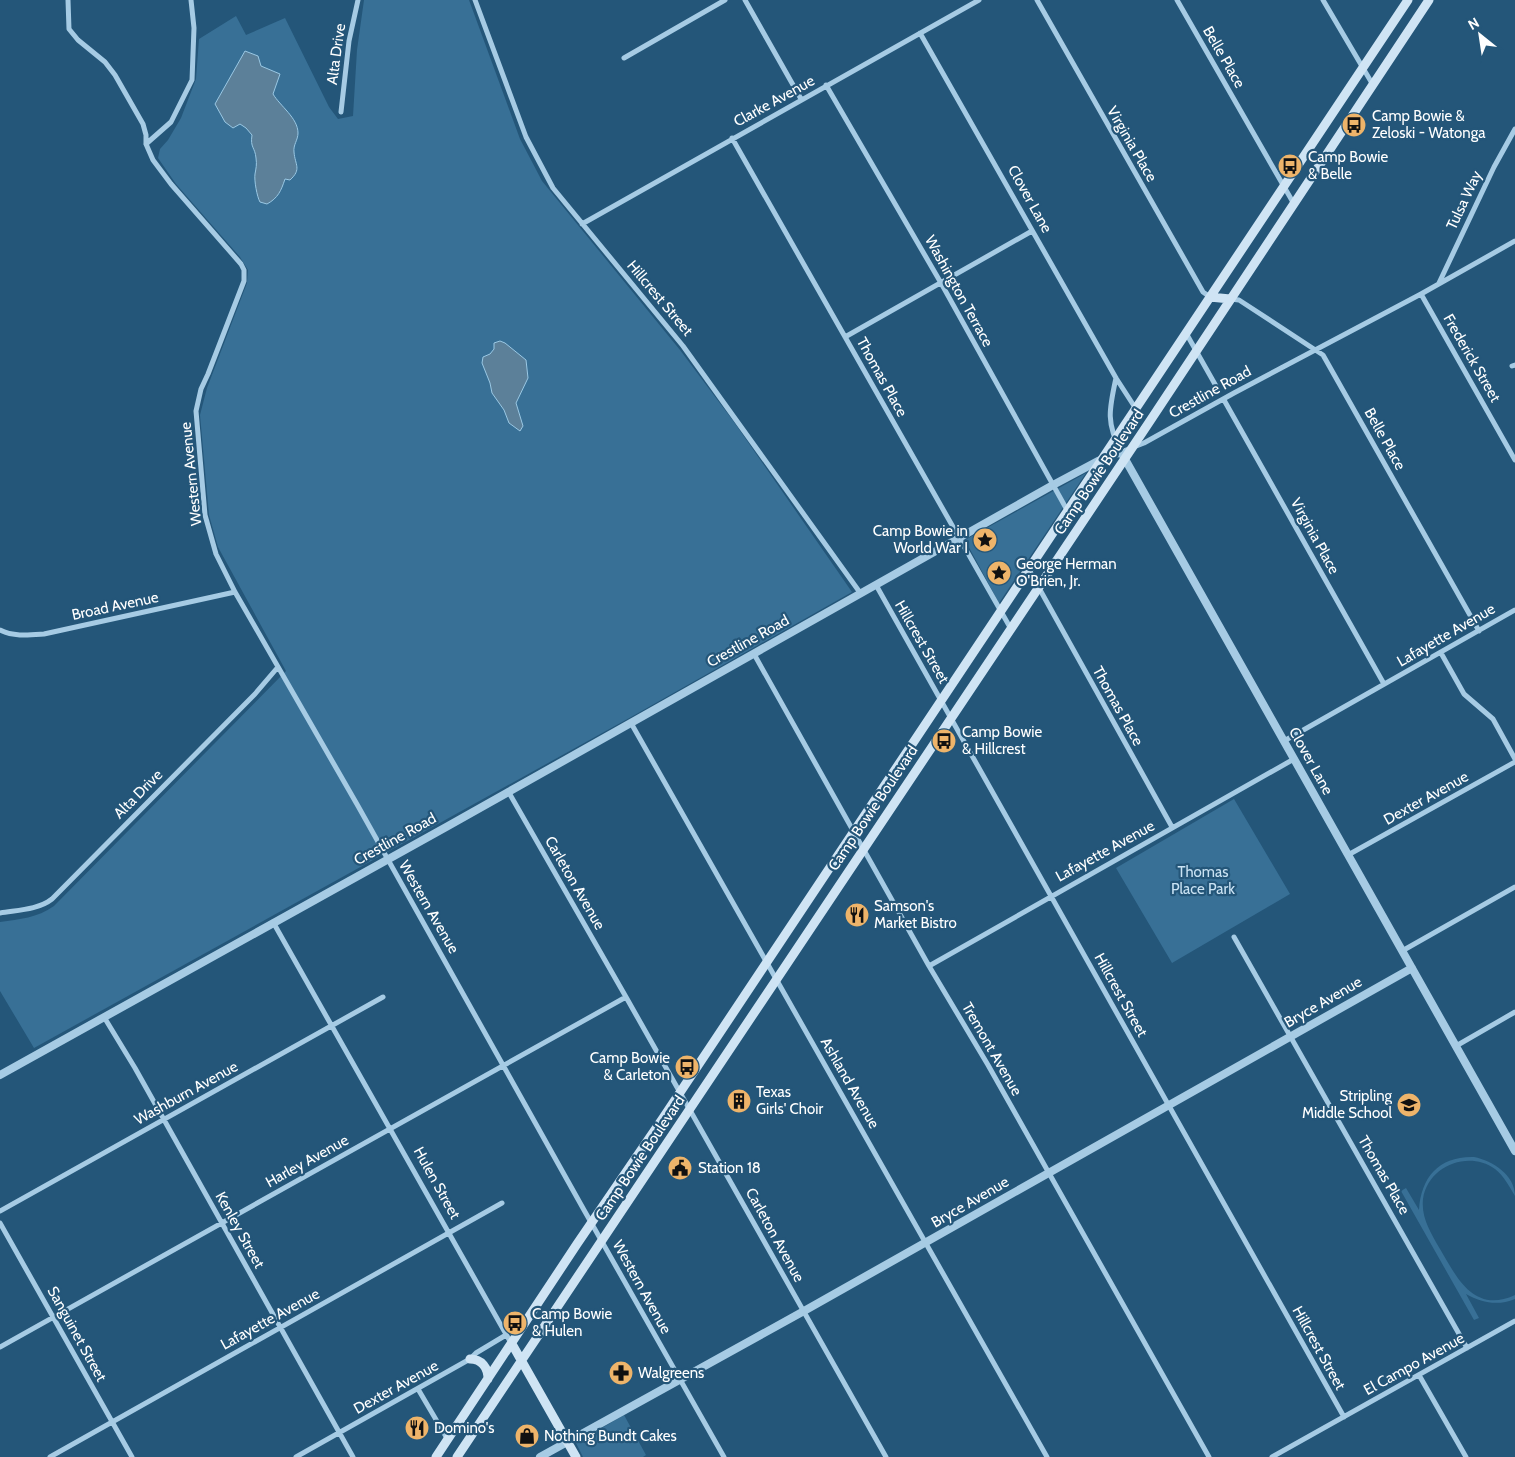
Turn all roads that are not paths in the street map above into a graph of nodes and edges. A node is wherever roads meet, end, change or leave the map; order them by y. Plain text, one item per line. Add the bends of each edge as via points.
1 (68, 0) edge
2 (191, 0) edge
3 (358, 0) edge
4 (475, 0) edge
5 (725, 0) edge
6 (745, 0) edge
7 (979, 0) edge
8 (1037, 0) edge
9 (1178, 0) edge
10 (1323, 0) edge
11 (1408, 0) edge
12 (1429, 0) edge
13 (920, 33) junction
14 (624, 58) dead end
15 (1362, 68) junction
16 (1373, 85) junction
17 (826, 86) junction
18 (801, 99) junction
19 (341, 112) dead end
20 (1515, 129) edge
21 (732, 138) junction
22 (146, 144) junction
23 (1284, 186) junction
24 (1294, 204) junction
25 (582, 224) junction
26 (1032, 231) junction
27 (1515, 241) edge
28 (941, 283) junction
29 (1439, 283) junction
30 (1421, 294) junction
31 (1210, 297) junction
32 (1230, 299) junction
33 (1186, 333) junction
34 (845, 337) junction
35 (1196, 350) junction
36 (1314, 350) junction
37 (1116, 378) junction
38 (1216, 386) dead end
39 (1224, 400) junction
40 (1136, 409) junction
41 (1115, 440) junction
42 (1131, 448) junction
43 (1123, 455) junction
44 (1102, 459) junction
45 (1515, 460) edge
46 (1053, 486) junction
47 (1067, 510) junction
48 (958, 538) junction
49 (1029, 570) junction
50 (876, 585) junction
51 (1038, 587) junction
52 (235, 592) junction
53 (861, 594) junction
54 (1515, 610) edge
55 (1001, 612) junction
56 (1010, 629) junction
57 (0, 630) edge
58 (1479, 631) junction
59 (1441, 653) junction
60 (754, 654) junction
61 (278, 667) junction
62 (1384, 684) junction
63 (941, 700) junction
64 (951, 718) junction
65 (631, 723) junction
66 (1284, 741) junction
67 (1294, 759) junction
68 (1515, 761) edge
69 (508, 791) junction
70 (1172, 828) junction
71 (854, 830) junction
72 (863, 848) junction
73 (1348, 855) junction
74 (387, 859) junction
75 (1515, 887) edge
76 (1051, 896) junction
77 (0, 913) edge
78 (273, 922) junction
79 (1234, 937) dead end
80 (1402, 951) junction
81 (766, 961) junction
82 (929, 966) junction
83 (1412, 968) junction
84 (776, 979) junction
85 (383, 997) dead end
86 (626, 997) junction
87 (1515, 1012) edge
88 (104, 1017) junction
89 (332, 1026) junction
90 (1291, 1036) junction
91 (1456, 1046) junction
92 (503, 1066) junction
93 (0, 1075) edge
94 (680, 1092) junction
95 (1168, 1105) junction
96 (690, 1110) junction
97 (164, 1120) junction
98 (391, 1129) junction
99 (1512, 1138) edge
100 (1515, 1151) edge
101 (637, 1155) junction
102 (653, 1164) junction
103 (1049, 1173) junction
104 (502, 1203) dead end
105 (0, 1211) edge
106 (0, 1223) edge
107 (591, 1223) junction
108 (222, 1224) junction
109 (449, 1234) junction
110 (602, 1240) junction
111 (926, 1242) junction
112 (804, 1312) junction
113 (53, 1316) junction
114 (1515, 1321) edge
115 (281, 1327) junction
116 (506, 1335) junction
117 (512, 1344) junction
118 (0, 1347) edge
119 (1467, 1348) junction
120 (470, 1360) junction
121 (522, 1361) junction
122 (1419, 1375) junction
123 (488, 1380) junction
124 (680, 1381) junction
125 (418, 1389) junction
126 (1344, 1417) junction
127 (112, 1422) junction
128 (339, 1433) junction
129 (448, 1440) junction
130 (568, 1442) junction
131 (50, 1457) edge
132 (132, 1457) edge
133 (296, 1457) edge
134 (353, 1457) edge
135 (436, 1457) edge
136 (456, 1457) edge
137 (540, 1457) edge
138 (576, 1457) edge
139 (724, 1457) edge
140 (886, 1457) edge
141 (1047, 1457) edge
142 (1209, 1457) edge
143 (1272, 1457) edge
144 (1466, 1457) edge

1 - 22 street via 69,29 116,75 143,124
2 - 22 street via 194,28 192,80 171,122
3 - 19 street, Alta Drive via 349,41
4 - 25 street, Hillcrest Street via 526,137 553,188
5 - 14 street
6 - 18 street
7 - 13 street, Clarke Avenue
8 - 31 street, Virginia Place via 1203,292
9 - 23 street, Belle Place
10 - 15 street
11 - 15 main road, Camp Bowie Boulevard
12 - 16 main road, Camp Bowie Boulevard
13 - 17 street, Clarke Avenue
13 - 26 street, Clover Lane
15 - 16 street
15 - 23 main road, Camp Bowie Boulevard
16 - 24 main road, Camp Bowie Boulevard
17 - 18 street, Clarke Avenue
17 - 28 street, Washington Terrace
18 - 21 street, Clarke Avenue
20 - 29 street, Tulsa Way
21 - 25 street, Clarke Avenue
21 - 34 street, Thomas Place
22 - 52 street, Western Avenue via 153,160 171,184 241,264 245,275 201,389 196,411 204,515 216,554
23 - 24 street, Belle Place
23 - 31 main road, Camp Bowie Boulevard
24 - 32 main road, Camp Bowie Boulevard
25 - 53 street, Hillcrest Street via 683,346
26 - 28 street
26 - 37 street, Clover Lane
27 - 29 street, Crestline Road
28 - 34 street
28 - 46 street, Washington Terrace
29 - 30 street, Crestline Road
30 - 36 street, Crestline Road
30 - 45 street, Frederick Street
31 - 32 main road
31 - 33 main road, Camp Bowie Boulevard
32 - 35 main road, Camp Bowie Boulevard
32 - 36 street, Belle Place via 1239,300
33 - 35 street
33 - 40 main road, Camp Bowie Boulevard
34 - 48 street, Thomas Place
35 - 38 street
35 - 42 main road, Camp Bowie Boulevard
36 - 39 street, Crestline Road
36 - 58 street, Belle Place via 1323,356
37 - 40 street, Clover Lane
37 - 41 street, Clover Lane via 1109,414
39 - 42 street, Crestline Road
39 - 62 street, Virginia Place
40 - 41 main road, Camp Bowie Boulevard
41 - 43 street, Clover Lane
41 - 44 main road, Camp Bowie Boulevard
42 - 43 main road, Camp Bowie Boulevard
43 - 44 street, Crestline Road
43 - 51 main road, Camp Bowie Boulevard
43 - 66 street, Clover Lane
44 - 46 street, Crestline Road
44 - 47 main road, Camp Bowie Boulevard
46 - 47 street, Washington Terrace
46 - 48 street, Crestline Road
47 - 49 main road, Camp Bowie Boulevard
48 - 50 street, Crestline Road
48 - 55 street, Thomas Place
49 - 51 street, Thomas Place
49 - 55 main road, Camp Bowie Boulevard
50 - 53 street, Crestline Road
50 - 63 street, Hillcrest Street
51 - 56 main road, Camp Bowie Boulevard
51 - 70 street, Thomas Place
52 - 57 street, Broad Avenue via 44,634 29,636
52 - 61 street, Western Avenue
53 - 60 street, Crestline Road
54 - 58 street, Lafayette Avenue
55 - 56 street, Thomas Place
55 - 63 main road, Camp Bowie Boulevard
56 - 64 main road, Camp Bowie Boulevard
58 - 59 street, Lafayette Avenue
59 - 62 street, Lafayette Avenue
59 - 68 street via 1464,694 1493,720
60 - 65 street, Crestline Road
60 - 71 street, Tremont Avenue
61 - 74 street, Western Avenue
61 - 77 street, Alta Drive via 52,899 37,907
62 - 66 street, Lafayette Avenue
63 - 64 street, Hillcrest Street
63 - 71 main road, Camp Bowie Boulevard
64 - 72 main road, Camp Bowie Boulevard
64 - 76 street, Hillcrest Street
65 - 69 street, Crestline Road
65 - 81 street, Ashland Avenue
66 - 67 street, Clover Lane
67 - 70 street, Lafayette Avenue
67 - 73 street, Clover Lane
68 - 73 street, Dexter Avenue
69 - 74 street, Crestline Road
69 - 86 street, Carleton Avenue
70 - 76 street, Lafayette Avenue
71 - 72 street, Tremont Avenue
71 - 81 main road, Camp Bowie Boulevard
72 - 82 street, Tremont Avenue
72 - 84 main road, Camp Bowie Boulevard
73 - 80 street, Clover Lane
74 - 78 street, Crestline Road
74 - 92 street, Western Avenue
75 - 80 street
76 - 82 street, Lafayette Avenue
76 - 95 street, Hillcrest Street
78 - 88 street, Crestline Road
78 - 89 street, Hulen Street
79 - 90 street, Thomas Place
80 - 83 street, Clover Lane
81 - 84 street, Ashland Avenue
81 - 94 main road, Camp Bowie Boulevard
82 - 103 street, Tremont Avenue
83 - 90 street, Bryce Avenue
83 - 91 street, Clover Lane
84 - 96 main road, Camp Bowie Boulevard
84 - 111 street, Ashland Avenue
85 - 89 street, Washburn Avenue
86 - 92 street, Harley Avenue
86 - 94 street, Carleton Avenue
87 - 91 street
88 - 93 street, Crestline Road
88 - 97 street, Kenley Street
89 - 97 street, Washburn Avenue
89 - 98 street, Hulen Street
90 - 95 street, Bryce Avenue
90 - 119 street, Thomas Place
91 - 99 street, Clover Lane
92 - 98 street, Harley Avenue
92 - 107 street, Western Avenue
94 - 96 street, Carleton Avenue
94 - 101 main road, Camp Bowie Boulevard
95 - 103 street, Bryce Avenue
95 - 126 street, Hillcrest Street
96 - 102 main road, Camp Bowie Boulevard
96 - 112 street, Carleton Avenue
97 - 105 street, Washburn Avenue
97 - 108 street, Kenley Street
98 - 108 street, Harley Avenue
98 - 109 street, Hulen Street
99 - 100 street, Clover Lane
101 - 102 main road
101 - 107 main road, Camp Bowie Boulevard
102 - 110 main road, Camp Bowie Boulevard
103 - 111 street, Bryce Avenue
103 - 142 street, Tremont Avenue
104 - 109 street, Lafayette Avenue
106 - 113 street, Sanguinet Street
107 - 110 street, Western Avenue
107 - 117 main road, Camp Bowie Boulevard
108 - 113 street, Harley Avenue
108 - 115 street, Kenley Street
109 - 115 street, Lafayette Avenue
109 - 116 street, Hulen Street
110 - 121 main road, Camp Bowie Boulevard
110 - 124 street, Western Avenue
111 - 112 street, Bryce Avenue
111 - 141 street, Ashland Avenue
112 - 124 street, Bryce Avenue
112 - 140 street, Carleton Avenue
113 - 118 street, Harley Avenue
113 - 127 street, Sanguinet Street
114 - 119 street, El Campo Avenue
115 - 127 street, Lafayette Avenue
115 - 128 street, Kenley Street
116 - 117 street, Hulen Street
116 - 120 street, Dexter Avenue
117 - 121 main road, Hulen Street
117 - 123 main road, Camp Bowie Boulevard
119 - 122 street, El Campo Avenue
120 - 123 main road via 481,1362
120 - 125 street, Dexter Avenue
121 - 130 main road, Hulen Street
121 - 136 main road, Camp Bowie Boulevard
122 - 126 street, El Campo Avenue
122 - 144 street
123 - 129 main road, Camp Bowie Boulevard
124 - 130 street, Bryce Avenue
124 - 139 street, Western Avenue
125 - 128 street, Dexter Avenue
125 - 129 street
126 - 143 street, El Campo Avenue
127 - 131 street, Lafayette Avenue
127 - 132 street, Sanguinet Street
128 - 133 street, Dexter Avenue
128 - 134 street, Kenley Street
129 - 135 main road, Camp Bowie Boulevard
130 - 137 street, Bryce Avenue
130 - 138 main road, Hulen Street

